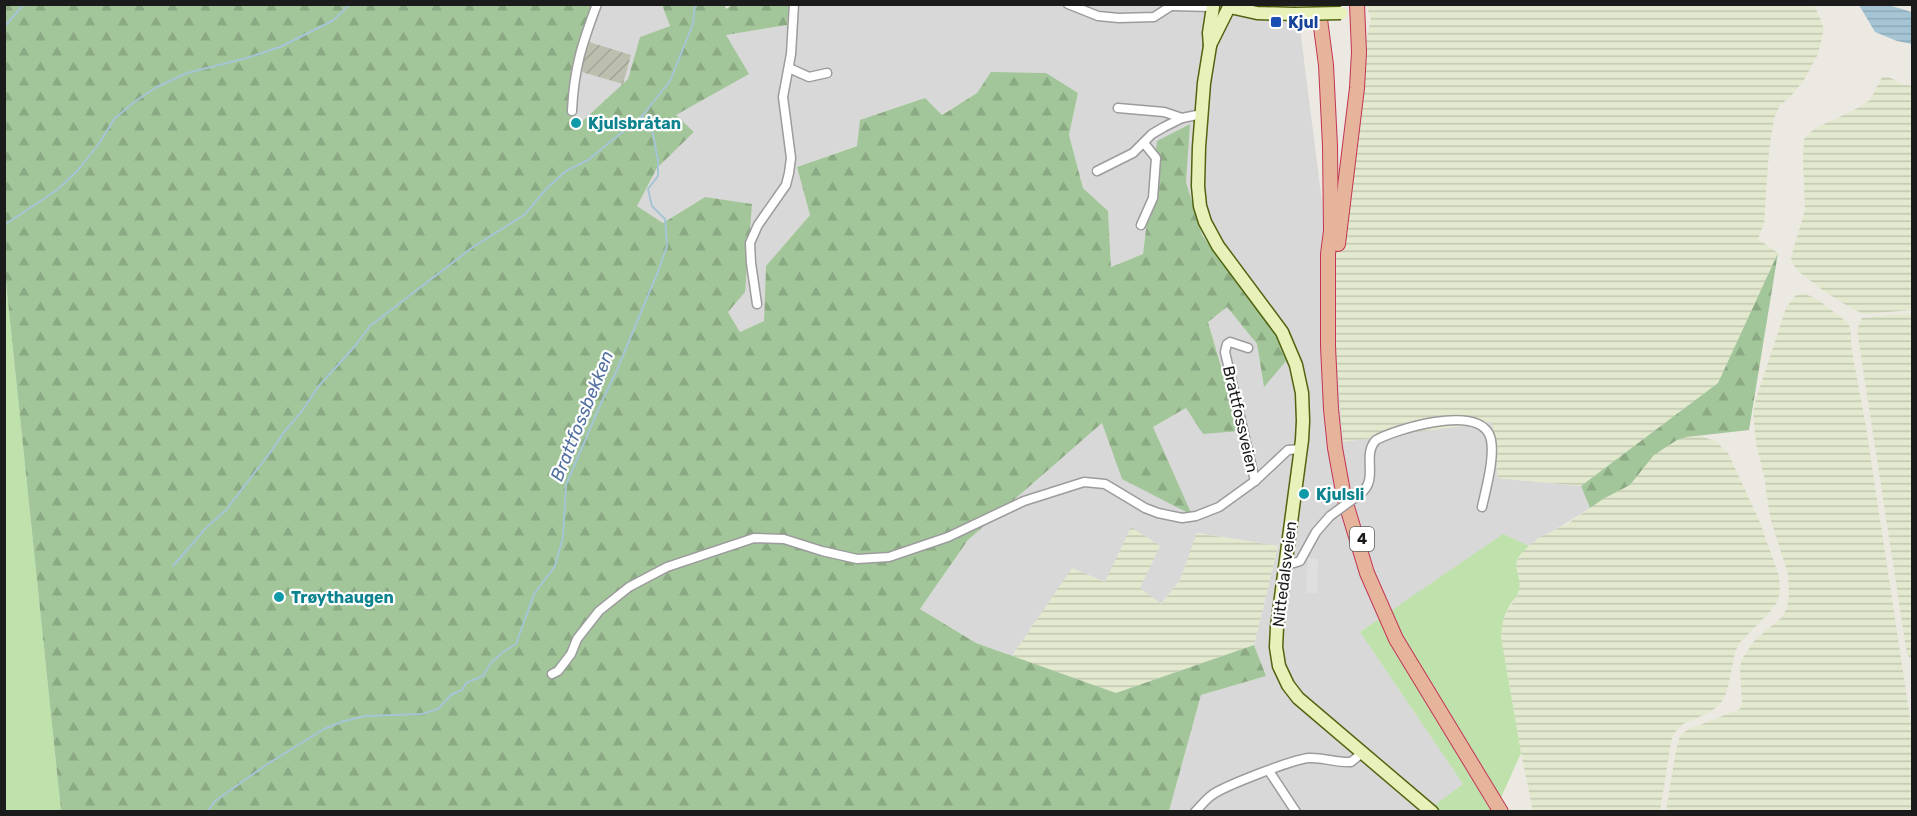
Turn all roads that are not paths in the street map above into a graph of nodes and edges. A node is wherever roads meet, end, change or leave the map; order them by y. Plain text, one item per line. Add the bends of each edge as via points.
1 (597, 4) edge
2 (794, 4) edge
3 (1068, 4) edge
4 (1255, 4) edge
5 (1318, 4) edge
6 (1173, 5) edge
7 (1212, 6) edge
8 (1230, 7) edge
9 (1357, 9) edge
10 (1270, 13) junction
11 (1210, 46) junction
12 (789, 68) junction
13 (827, 73) dead end
14 (1118, 108) dead end
15 (572, 111) dead end
16 (1202, 114) junction
17 (1182, 118) junction
18 (1144, 143) junction
19 (1097, 171) dead end
20 (1141, 225) dead end
21 (1331, 231) junction
22 (1335, 267) junction
23 (757, 304) dead end
24 (1248, 348) dead end
25 (1301, 450) junction
26 (1255, 481) junction
27 (1482, 507) dead end
28 (1286, 562) junction
29 (552, 674) dead end
30 (1362, 753) junction
31 (1269, 771) junction
32 (1195, 812) edge
33 (1296, 812) edge
34 (1432, 812) edge
35 (1501, 812) edge
36 (1509, 812) edge

1 - 15 street via 574,76
2 - 12 street
3 - 6 street via 1098,16 1119,18 1151,17
4 - 10 main road
5 - 21 highway, 4 via 1329,114
6 - 7 street
7 - 8 main road via 1221,10
7 - 11 main road, Nittedalsveien
8 - 10 main road
8 - 11 main road, Nittedalsveien
9 - 10 main road, bridge via 1341,13
9 - 22 highway, 4 via 1356,96
11 - 16 main road, Nittedalsveien
12 - 13 street via 809,77
12 - 23 street via 783,97 791,158 789,173 786,185 750,243
14 - 17 street via 1164,112
16 - 17 street
16 - 25 main road, Nittedalsveien via 1198,186 1202,213 1218,246 1275,322 1292,353 1302,393
17 - 18 street via 1158,130
18 - 19 street
18 - 20 street via 1156,158 1152,198
21 - 22 highway, 4
21 - 35 highway, 4 via 1331,409 1338,466 1354,534 1396,639
22 - 36 highway, 4 via 1342,447 1366,550 1402,636
24 - 26 street, Brattfossveien via 1230,342 1225,352
25 - 26 street, Brattfossveien via 1288,450
25 - 28 main road, Nittedalsveien
26 - 29 street, Brattfossveien via 1218,507 1182,518 1145,508 1105,484 1084,482 1024,501 948,537 889,558 857,559 784,539 754,538 667,567 629,587 599,611 577,639 571,654
27 - 28 street, bridge via 1491,455 1490,435 1480,425 1431,422 1376,440 1365,491 1319,527 1300,561
28 - 30 main road, Nittedalsveien via 1276,636 1282,673 1298,698
30 - 31 street via 1351,762 1303,759
30 - 34 main road, Nittedalsveien
31 - 32 street via 1212,795
31 - 33 street

